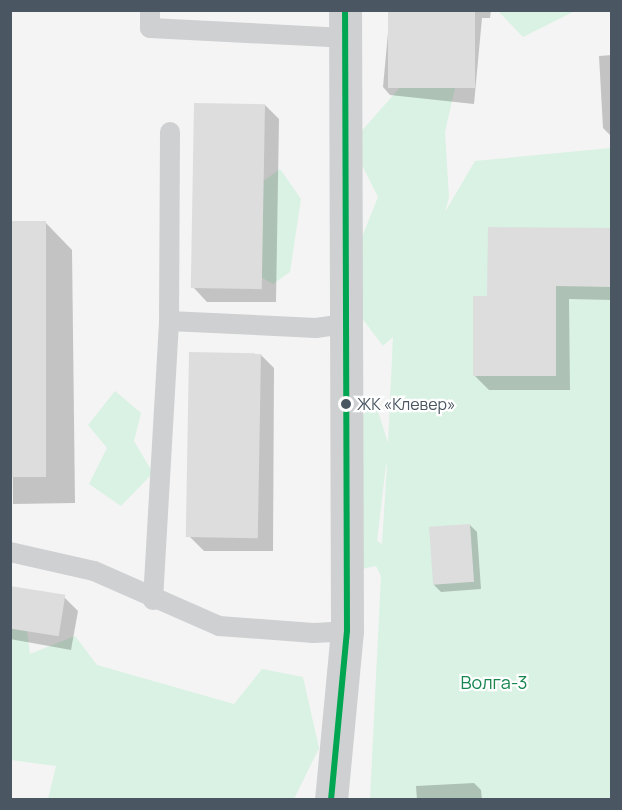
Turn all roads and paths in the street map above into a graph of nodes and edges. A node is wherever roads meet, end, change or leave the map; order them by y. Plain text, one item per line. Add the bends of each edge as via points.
1 (150, 10) edge
2 (345, 24) edge
3 (170, 132) dead end
4 (169, 321) junction
5 (345, 324) junction
6 (10, 552) edge
7 (153, 600) junction
8 (347, 631) junction
9 (331, 800) edge

1 - 2 lane via 150,28
2 - 5 street
3 - 4 lane
4 - 5 lane via 316,328
4 - 7 lane
5 - 8 street
6 - 7 lane via 94,571
7 - 8 lane via 219,626 314,633
8 - 9 street

